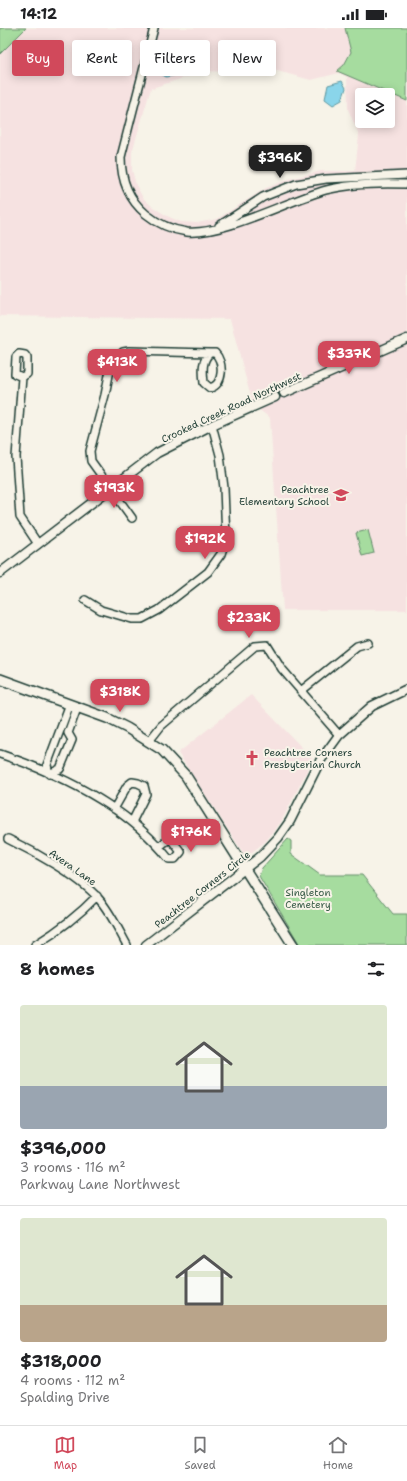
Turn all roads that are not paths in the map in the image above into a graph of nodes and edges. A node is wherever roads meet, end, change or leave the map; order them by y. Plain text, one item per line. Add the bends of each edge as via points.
1 (154, 28) edge
2 (407, 175) edge
3 (407, 184) edge
4 (216, 229) junction
5 (407, 339) edge
6 (210, 353) dead end
7 (22, 377) dead end
8 (284, 393) joint
9 (275, 397) joint
10 (212, 425) junction
11 (109, 489) junction
12 (132, 518) dead end
13 (38, 544) junction
14 (0, 573) edge
15 (85, 600) dead end
16 (368, 643) dead end
17 (0, 679) edge
18 (407, 689) edge
19 (302, 691) junction
20 (74, 706) junction
21 (61, 730) junction
22 (68, 733) junction
23 (339, 735) junction
24 (150, 740) junction
25 (0, 754) edge
26 (49, 774) junction
27 (114, 809) junction
28 (132, 822) junction
29 (8, 839) dead end
30 (160, 846) dead end
31 (245, 870) junction
32 (97, 896) junction
33 (35, 945) edge
34 (127, 945) edge
35 (146, 945) edge
36 (293, 945) edge

1 - 4 street via 122,149 121,166 124,182 136,204 148,216 163,225 187,232
2 - 4 street via 326,178 296,184 263,197
3 - 4 street via 360,184 332,189
5 - 8 street, Crooked Creek Road Northwest
6 - 11 street via 129,351 123,352 110,365 106,395 90,451 91,461
7 - 13 street via 16,457 20,517
8 - 9 street, Crooked Creek Road Northwest
9 - 10 street, Crooked Creek Road Northwest
10 - 11 street, Crooked Creek Road Northwest via 157,453
10 - 15 street via 220,456 224,488 226,539 221,554 208,572 159,610 142,619 132,619 101,610
11 - 12 street
11 - 13 street, Crooked Creek Road Northwest
13 - 14 street, Crooked Creek Road Northwest
16 - 19 street via 357,646
17 - 20 main road
18 - 23 street, Peachtree Corners Circle via 372,706
19 - 23 street
19 - 24 street via 282,669 267,645 255,646 161,726
20 - 21 street via 68,709
20 - 22 street via 76,711
20 - 24 main road via 107,718
21 - 22 street
21 - 26 street via 47,765
22 - 26 street via 72,740 60,769
23 - 31 street, Peachtree Corners Circle via 320,762 290,821 278,838
24 - 31 main road via 173,760 186,776
25 - 26 street
26 - 27 street
27 - 28 street
27 - 28 street via 132,782 144,786 146,794
28 - 30 street
29 - 32 street, Avera Lane via 79,881
31 - 35 street, Peachtree Corners Circle
31 - 36 main road
32 - 33 street via 78,916
32 - 34 street, Avera Lane via 108,910

